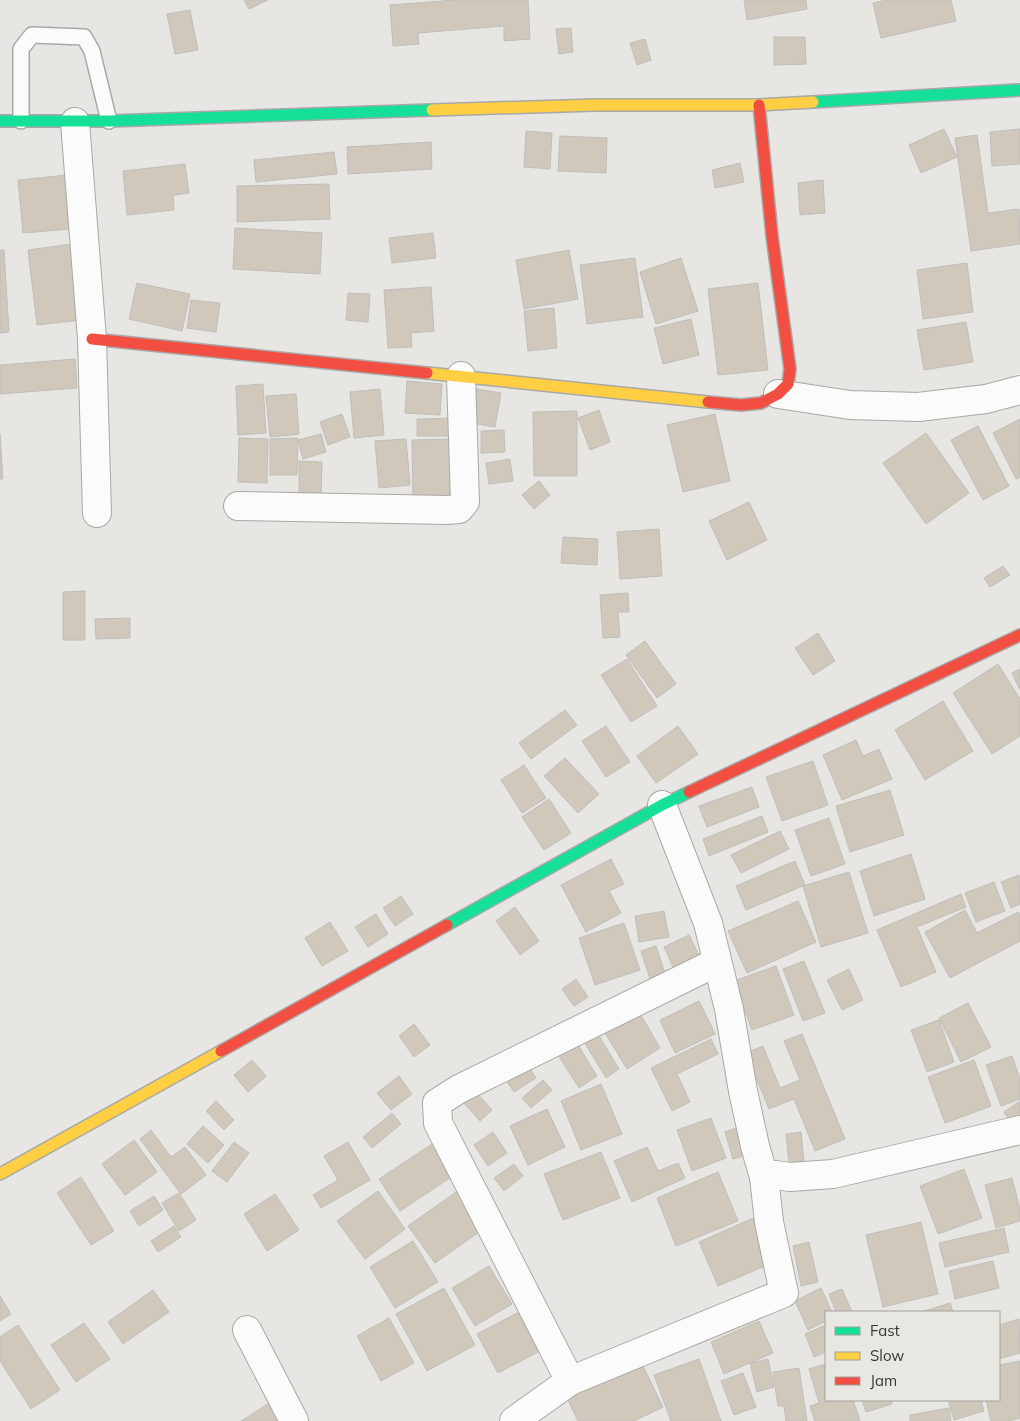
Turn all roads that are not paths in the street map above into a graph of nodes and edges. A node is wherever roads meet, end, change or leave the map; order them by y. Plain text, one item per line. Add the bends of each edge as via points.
1 (1020, 90) edge
2 (759, 105) junction
3 (0, 121) edge
4 (21, 121) junction
5 (109, 121) junction
6 (75, 122) junction
7 (92, 339) junction
8 (461, 376) junction
9 (1020, 390) edge
10 (778, 394) junction
11 (238, 506) dead end
12 (97, 513) dead end
13 (1020, 635) edge
14 (662, 805) junction
15 (717, 962) junction
16 (1020, 1130) edge
17 (0, 1174) edge
18 (764, 1177) junction
19 (247, 1330) dead end
20 (570, 1381) junction
21 (294, 1421) edge
22 (514, 1421) edge

1 - 2 street
2 - 5 street via 595,105
2 - 10 street via 790,369 788,384
3 - 4 street
4 - 5 lane via 21,49 32,35 84,37 92,51
4 - 6 street
5 - 6 street
6 - 7 street
7 - 8 street
7 - 12 street
8 - 10 street via 741,405 761,403
8 - 11 street via 465,502 460,509
9 - 10 street via 986,399 918,407 850,405
13 - 14 street
14 - 15 street via 708,923
14 - 17 street
15 - 18 street
15 - 20 street via 459,1089 437,1103 438,1123
16 - 18 street via 833,1174
18 - 20 street via 769,1222 784,1293
19 - 21 street
20 - 22 street

